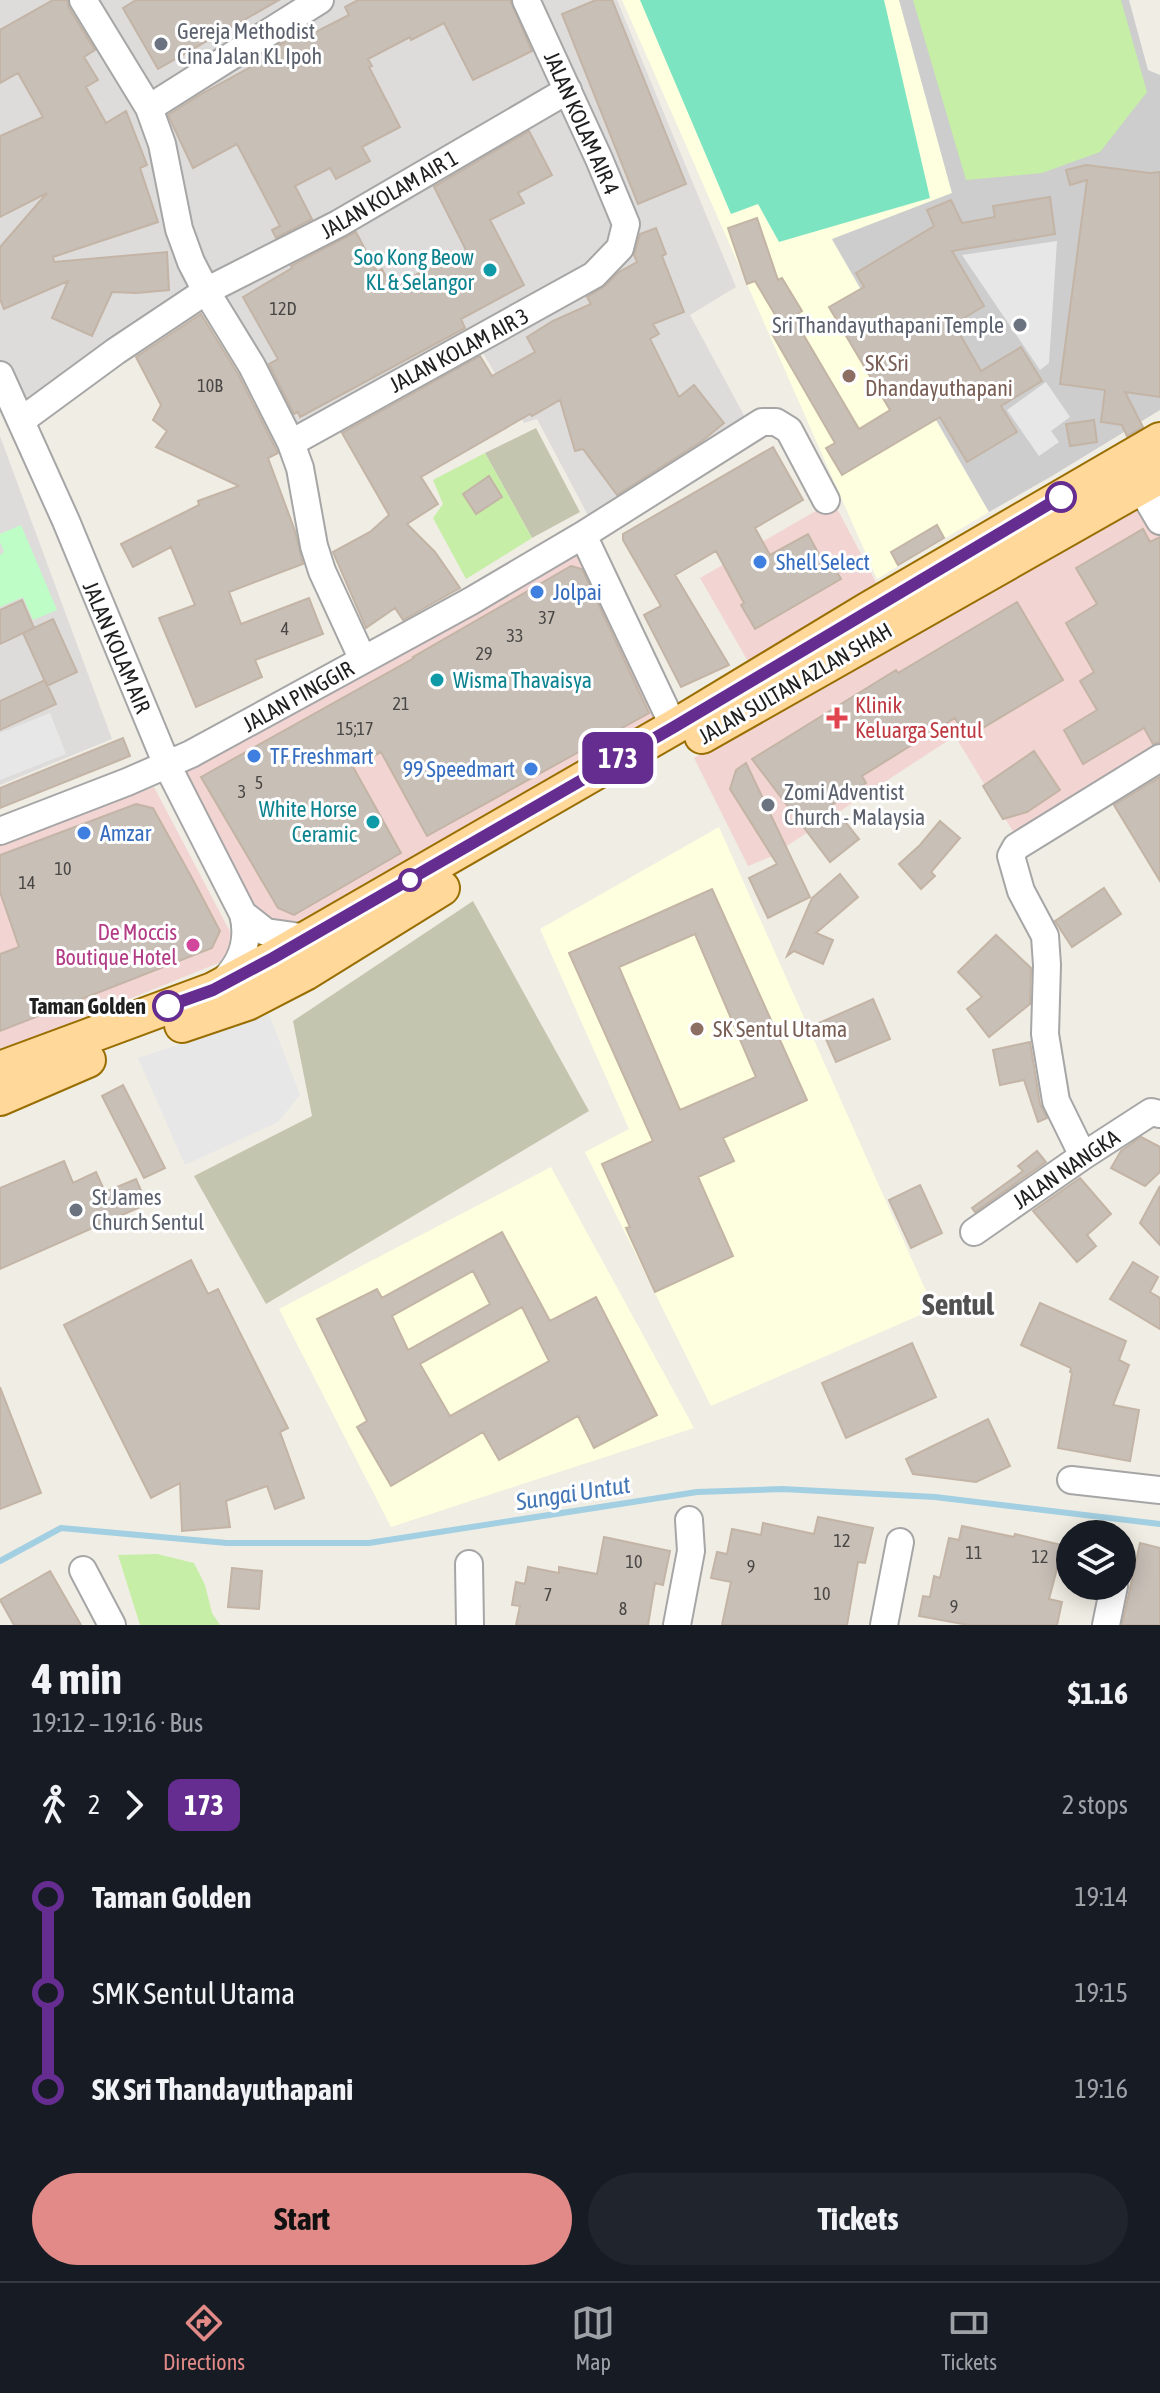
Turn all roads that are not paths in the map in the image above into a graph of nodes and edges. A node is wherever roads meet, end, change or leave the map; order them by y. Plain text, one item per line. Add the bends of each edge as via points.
1 (83, 0) edge
2 (320, 0) edge
3 (526, 0) edge
4 (568, 90) junction
5 (149, 108) junction
6 (620, 248) joint
7 (206, 291) junction
8 (0, 375) edge
9 (22, 420) junction
10 (1160, 440) edge
11 (291, 443) junction
12 (1150, 482) edge
13 (826, 500) dead end
14 (1160, 521) edge
15 (583, 535) junction
16 (363, 660) junction
17 (674, 727) junction
18 (1160, 758) edge
19 (167, 765) junction
20 (0, 831) edge
21 (243, 914) junction
22 (308, 938) junction
23 (213, 990) junction
24 (0, 1069) edge
25 (0, 1098) edge
26 (1160, 1114) edge
27 (1083, 1156) junction
28 (974, 1232) dead end
29 (1071, 1480) dead end
30 (1160, 1489) edge
31 (689, 1520) dead end
32 (900, 1542) dead end
33 (469, 1564) dead end
34 (83, 1570) dead end
35 (1111, 1600) edge
36 (112, 1625) edge
37 (470, 1625) edge
38 (677, 1625) edge
39 (884, 1625) edge
40 (1106, 1625) edge

1 - 5 street
2 - 5 street
3 - 4 street, JALAN KOLAM AIR 4
4 - 6 street, JALAN KOLAM AIR 4 via 626,224
4 - 7 street, JALAN KOLAM AIR 1 via 338,224
5 - 7 street via 179,229
6 - 11 street, JALAN KOLAM AIR 3 via 594,275
7 - 9 street
7 - 11 street
8 - 9 street, JALAN KOLAM AIR
9 - 19 street, JALAN KOLAM AIR
10 - 17 main road, JALAN SULTAN AZLAN SHAH
11 - 16 street via 322,571
12 - 14 street
12 - 25 main road, JALAN SULTAN AZLAN SHAH via 589,798 305,973 247,1003 118,1047
13 - 15 street, JALAN PINGGIR via 789,430 762,422
15 - 16 street, JALAN PINGGIR
15 - 17 street
16 - 19 street, JALAN PINGGIR
17 - 22 main road, JALAN SULTAN AZLAN SHAH
18 - 27 street via 1016,847 1011,856 1021,891 1045,936 1045,1034 1056,1101
19 - 20 street, JALAN PINGGIR
19 - 21 street, JALAN KOLAM AIR
21 - 22 street via 266,932
21 - 23 street, JALAN KOLAM AIR via 244,950
22 - 23 main road, JALAN SULTAN AZLAN SHAH
23 - 24 main road, JALAN SULTAN AZLAN SHAH
26 - 27 street, JALAN NANGKA via 1151,1112
27 - 28 street, JALAN NANGKA
29 - 30 street
31 - 38 street via 691,1551
32 - 39 street
33 - 37 street
34 - 36 street
35 - 40 street

